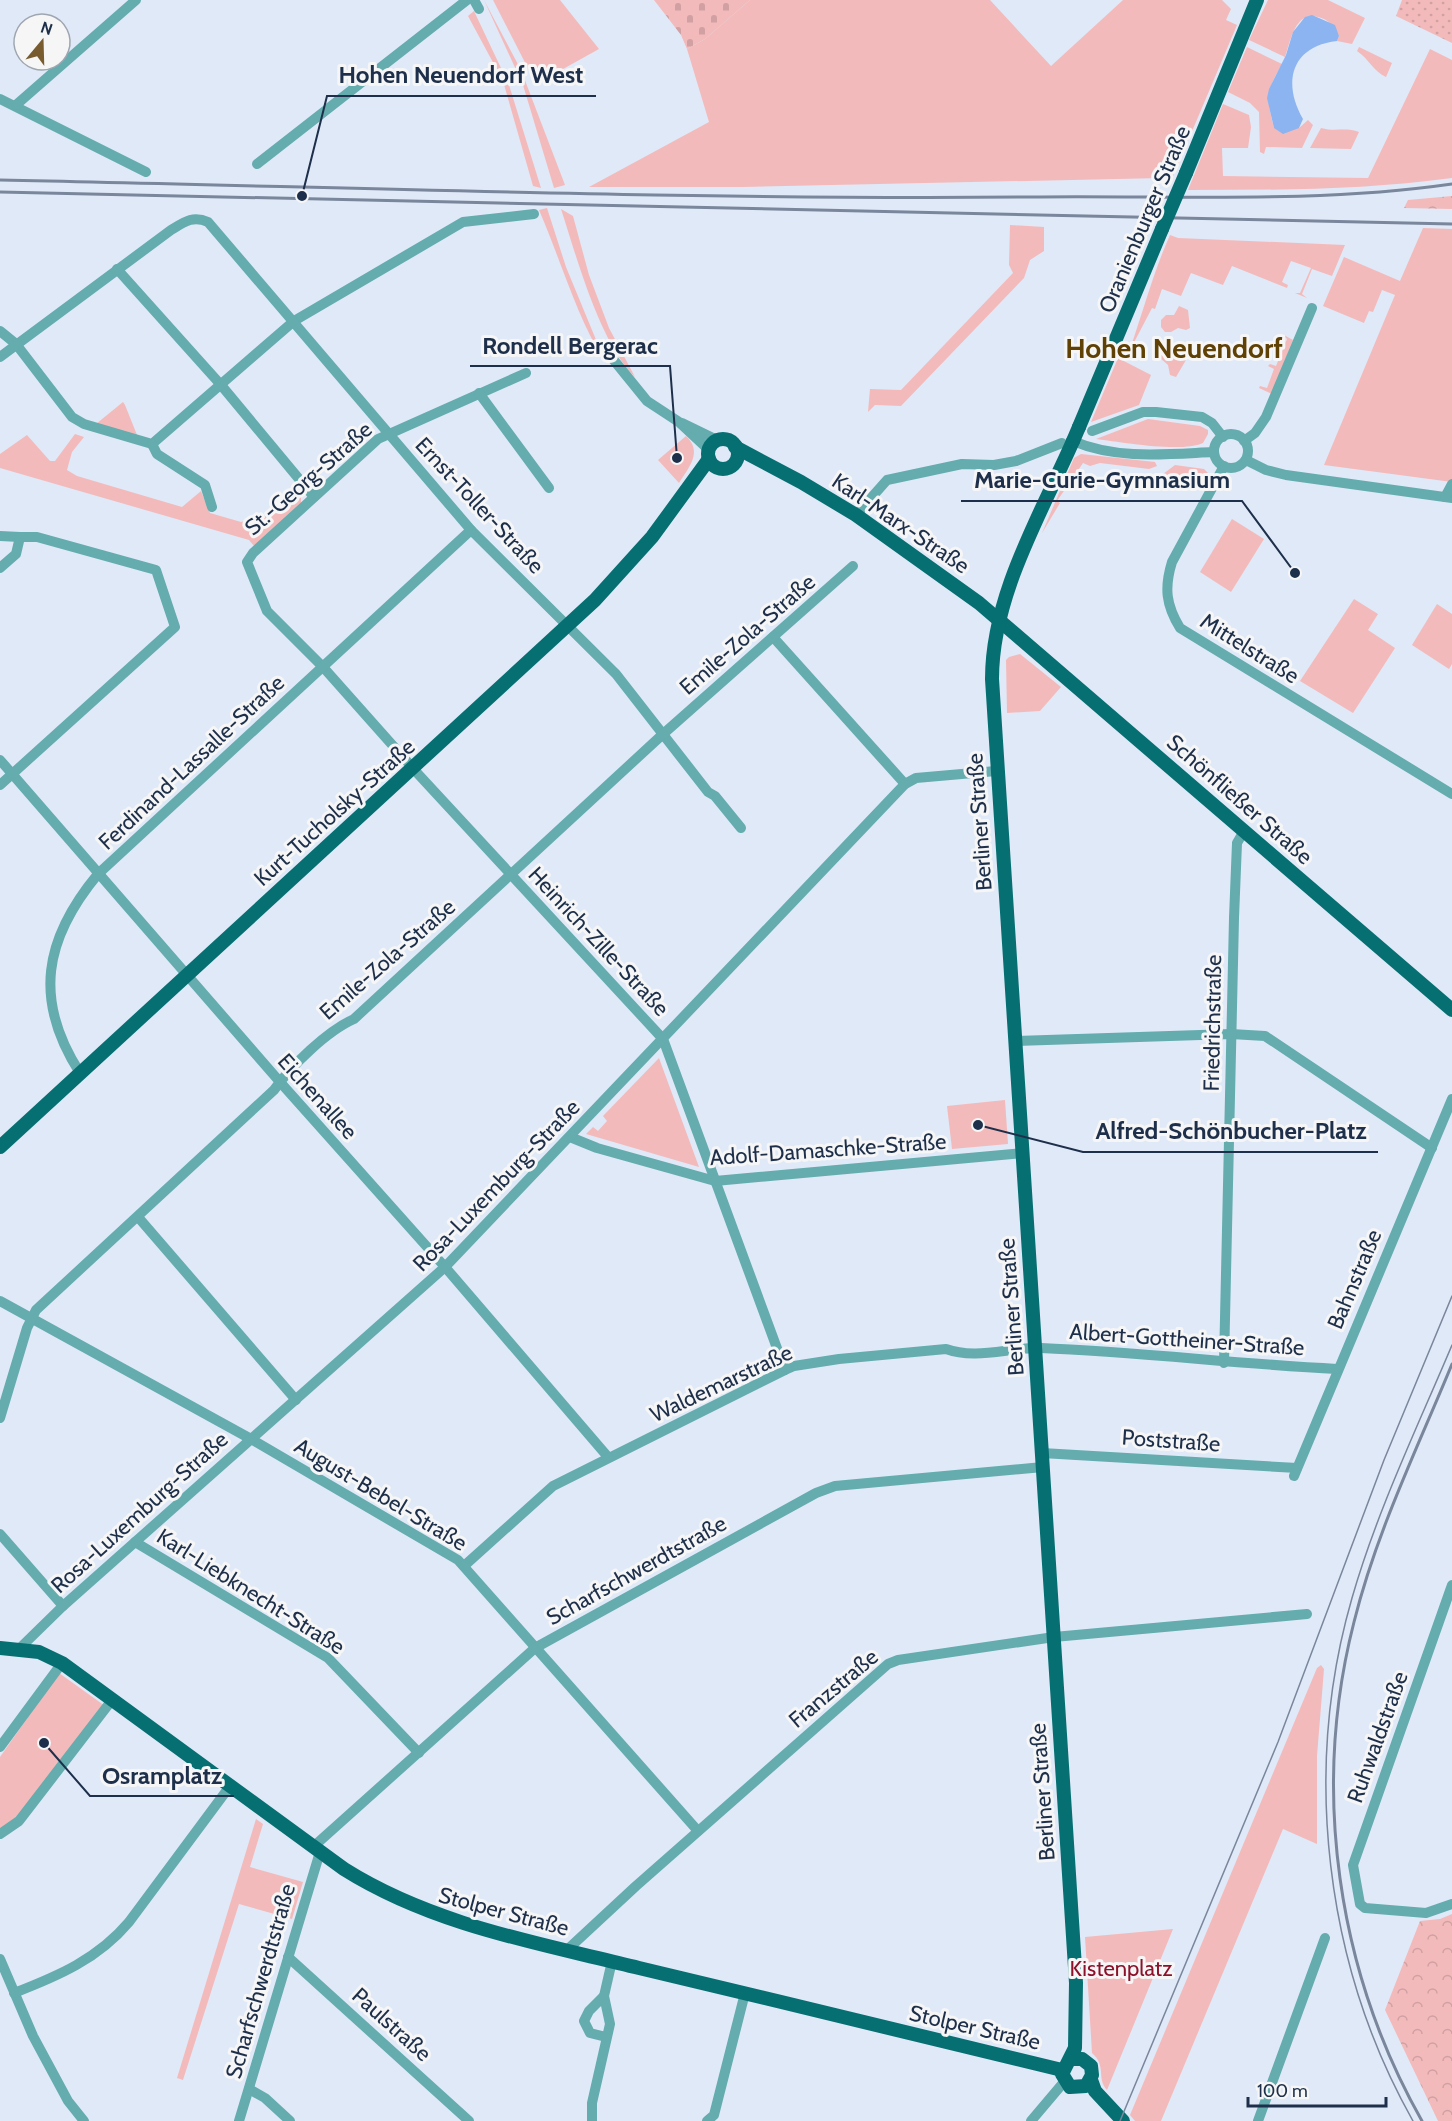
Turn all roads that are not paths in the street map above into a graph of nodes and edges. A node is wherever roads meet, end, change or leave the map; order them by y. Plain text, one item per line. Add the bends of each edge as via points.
1 (135, 0) edge
2 (467, 0) edge
3 (1257, 0) edge
4 (0, 99) edge
5 (16, 105) junction
6 (257, 164) dead end
7 (146, 172) dead end
8 (534, 214) dead end
9 (117, 269) junction
10 (1312, 308) dead end
11 (294, 321) junction
12 (0, 331) edge
13 (16, 344) junction
14 (608, 353) dead end
15 (0, 357) edge
16 (526, 372) dead end
17 (221, 385) junction
18 (479, 393) junction
19 (1085, 429) junction
20 (388, 433) junction
21 (1223, 437) junction
22 (1244, 441) junction
23 (152, 444) junction
24 (1071, 444) junction
25 (735, 447) junction
26 (1214, 452) junction
27 (713, 454) junction
28 (1246, 460) junction
29 (735, 462) junction
30 (1224, 466) junction
31 (773, 467) junction
32 (1452, 484) edge
33 (549, 488) dead end
34 (314, 496) junction
35 (1449, 498) edge
36 (212, 507) dead end
37 (856, 515) junction
38 (471, 530) junction
39 (0, 536) edge
40 (20, 537) junction
41 (853, 566) dead end
42 (0, 568) edge
43 (267, 611) joint
44 (1000, 620) junction
45 (568, 626) junction
46 (773, 637) junction
47 (323, 667) junction
48 (662, 735) junction
49 (0, 760) edge
50 (413, 768) junction
51 (996, 771) junction
52 (12, 774) junction
53 (905, 784) junction
54 (0, 785) edge
55 (1452, 794) edge
56 (741, 828) dead end
57 (1245, 831) junction
58 (98, 874) junction
59 (511, 874) junction
60 (187, 975) junction
61 (1452, 1010) edge
62 (1231, 1034) junction
63 (663, 1040) junction
64 (1014, 1041) junction
65 (80, 1073) junction
66 (280, 1082) junction
67 (1452, 1099) edge
68 (570, 1137) junction
69 (0, 1147) edge
70 (1432, 1148) junction
71 (1023, 1153) junction
72 (715, 1181) junction
73 (138, 1217) junction
74 (445, 1267) junction
75 (0, 1300) edge
76 (31, 1318) junction
77 (1035, 1348) junction
78 (1224, 1363) junction
79 (1337, 1369) junction
80 (785, 1370) junction
81 (296, 1400) junction
82 (0, 1418) edge
83 (250, 1439) junction
84 (1042, 1453) junction
85 (608, 1457) junction
86 (1043, 1467) junction
87 (1295, 1472) joint
88 (0, 1534) edge
89 (135, 1542) junction
90 (464, 1566) junction
91 (1452, 1585) edge
92 (63, 1606) junction
93 (1307, 1614) dead end
94 (1054, 1637) junction
95 (0, 1648) edge
96 (20, 1648) junction
97 (535, 1648) junction
98 (62, 1663) junction
99 (112, 1700) junction
100 (0, 1748) edge
101 (419, 1753) junction
102 (230, 1786) junction
103 (698, 1831) junction
104 (0, 1834) edge
105 (317, 1850) junction
106 (1452, 1904) edge
107 (1325, 1938) dead end
108 (567, 1950) junction
109 (288, 1957) junction
110 (0, 1959) edge
111 (612, 1961) junction
112 (1077, 1992) junction
113 (14, 1993) junction
114 (745, 1993) junction
115 (604, 1996) junction
116 (606, 2037) junction
117 (1088, 2062) junction
118 (1066, 2070) junction
119 (1091, 2080) junction
120 (1077, 2088) junction
121 (249, 2089) junction
122 (712, 2119) edge
123 (84, 2121) edge
124 (239, 2121) edge
125 (290, 2121) edge
126 (469, 2121) edge
127 (592, 2121) edge
128 (1031, 2121) edge
129 (1113, 2121) edge
130 (1124, 2121) edge
131 (1258, 2121) edge

1 - 5 street
2 - 6 street
3 - 19 main road, Oranienburger Straße, bridge
4 - 5 street
5 - 7 street
8 - 11 street via 462,222
9 - 11 street, Ernst-Toller-Straße via 187,220 199,218 219,232
9 - 13 street
9 - 17 street
10 - 22 street via 1266,417
11 - 17 street
11 - 20 street, Ernst-Toller-Straße
12 - 13 street
13 - 15 street
13 - 23 street via 72,417
14 - 27 street, Karl-Marx-Straße via 647,401 679,423 687,423
16 - 18 street, St.-Georg-Straße
17 - 23 street
17 - 34 street
18 - 20 street, St.-Georg-Straße via 405,429
18 - 33 street
19 - 21 street via 1143,412 1156,412 1203,417
19 - 24 main road, Oranienburger Straße, bridge
20 - 34 street, St.-Georg-Straße
20 - 38 street, Ernst-Toller-Straße
21 - 22 street via 1233,435
21 - 26 street
22 - 28 street via 1248,450
23 - 36 street via 157,454 205,485
24 - 26 street via 1150,455
24 - 37 street via 1016,461 962,464 886,480
24 - 44 main road, Oranienburger Straße via 1021,558
25 - 27 main road, Karl-Marx-Straße via 729,441
25 - 29 main road
25 - 31 main road, Karl-Marx-Straße
26 - 30 street
27 - 29 main road, Karl-Marx-Straße via 728,468
27 - 45 main road, Kurt-Tucholsky-Straße via 627,567
28 - 30 street via 1238,467
28 - 35 street via 1286,475
29 - 31 main road, Karl-Marx-Straße
30 - 55 street, Mittelstraße via 1168,574 1167,604 1180,628
31 - 37 main road, Karl-Marx-Straße
32 - 35 street
34 - 43 street, St.-Georg-Straße via 247,562
37 - 44 main road, Karl-Marx-Straße
38 - 45 street, Ernst-Toller-Straße
38 - 47 street, Ferdinand-Lassalle-Straße
39 - 40 street
40 - 42 street via 16,554
40 - 52 street via 37,537 156,570 175,627
41 - 46 street, Emile-Zola-Straße
43 - 47 street, Heinrich-Zille-Straße
44 - 51 main road, Berliner Straße via 992,672
44 - 57 main road, Schönfließer Straße
45 - 48 street, Ernst-Toller-Straße via 616,674
45 - 50 main road, Kurt-Tucholsky-Straße
46 - 48 street, Emile-Zola-Straße
46 - 53 street
47 - 50 street, Heinrich-Zille-Straße
47 - 58 street, Ferdinand-Lassalle-Straße
48 - 56 street, Ernst-Toller-Straße
48 - 59 street, Emile-Zola-Straße
49 - 52 street, Eichenallee
50 - 59 street, Heinrich-Zille-Straße
50 - 60 main road, Kurt-Tucholsky-Straße
51 - 53 street via 916,778
51 - 64 main road, Berliner Straße
52 - 54 street
52 - 58 street, Eichenallee
53 - 63 street, Rosa-Luxemburg-Straße
57 - 61 main road, Schönfließer Straße
57 - 62 street, Friedrichstraße via 1237,843
58 - 60 street, Eichenallee
58 - 65 street, Ferdinand-Lassalle-Straße via 65,921 54,950 50,988 63,1047
59 - 63 street, Heinrich-Zille-Straße
59 - 66 street, Emile-Zola-Straße
60 - 65 main road, Kurt-Tucholsky-Straße
60 - 66 street, Eichenallee
62 - 64 street
62 - 70 street via 1265,1036
62 - 78 street, Friedrichstraße
63 - 68 street, Rosa-Luxemburg-Straße
63 - 72 street, Heinrich-Zille-Straße
64 - 71 main road, Berliner Straße
65 - 69 main road, Kurt-Tucholsky-Straße
66 - 73 street, Emile-Zola-Straße
66 - 74 street, Eichenallee
67 - 70 street, Bahnstraße
68 - 72 street, Adolf-Damaschke-Straße
68 - 74 street, Rosa-Luxemburg-Straße
70 - 79 street, Bahnstraße
71 - 72 street, Adolf-Damaschke-Straße
71 - 77 main road, Berliner Straße
72 - 80 street, Heinrich-Zille-Straße
73 - 76 street, Emile-Zola-Straße
73 - 81 street
74 - 81 street, Rosa-Luxemburg-Straße
74 - 85 street, Eichenallee
75 - 76 street, August-Bebel-Straße
76 - 82 street, Emile-Zola-Straße
76 - 83 street, August-Bebel-Straße
77 - 78 street, Albert-Gottheiner-Straße
77 - 80 street, Waldemarstraße via 972,1354 940,1350 839,1359
77 - 84 main road, Berliner Straße
78 - 79 street, Albert-Gottheiner-Straße
79 - 87 street, Bahnstraße
80 - 85 street, Waldemarstraße
81 - 83 street, Rosa-Luxemburg-Straße
83 - 89 street, Rosa-Luxemburg-Straße
83 - 90 street, August-Bebel-Straße
84 - 86 main road, Berliner Straße
84 - 87 street, Poststraße
85 - 90 street, Waldemarstraße via 544,1492
86 - 94 main road, Berliner Straße
86 - 97 street, Scharfschwerdtstraße via 825,1488
88 - 92 street
89 - 92 street, Rosa-Luxemburg-Straße
89 - 101 street, Karl-Liebknecht-Straße via 328,1658
90 - 97 street, August-Bebel-Straße
91 - 106 street, Ruhwaldstraße via 1353,1865 1360,1904 1365,1908 1426,1913
92 - 96 street, Rosa-Luxemburg-Straße
93 - 94 street, Franzstraße
94 - 103 street, Franzstraße via 909,1658 888,1665
94 - 112 main road, Berliner Straße
95 - 96 main road, Stolper Straße
96 - 98 main road, Stolper Straße
97 - 101 street, Scharfschwerdtstraße
97 - 103 street, August-Bebel-Straße
98 - 99 main road, Stolper Straße
98 - 100 street
99 - 102 main road, Stolper Straße
99 - 104 street via 19,1821
101 - 105 street, Scharfschwerdtstraße
102 - 105 main road, Stolper Straße
102 - 113 street via 112,1941 65,1973
103 - 108 street, Franzstraße
105 - 108 main road, Stolper Straße via 376,1889 421,1910
105 - 109 street, Scharfschwerdtstraße
107 - 131 street
108 - 111 main road, Stolper Straße
109 - 121 street, Scharfschwerdtstraße
109 - 126 street, Paulstraße
110 - 113 street
111 - 114 main road, Stolper Straße
111 - 115 street
112 - 117 main road, Berliner Straße
112 - 118 main road, Berliner Straße via 1075,2048
113 - 123 street via 65,2096
114 - 118 main road, Stolper Straße
114 - 122 street
115 - 116 street via 609,2014
115 - 116 street via 584,2021 590,2033
116 - 127 street
117 - 118 main road via 1082,2059
117 - 119 main road
118 - 120 main road
118 - 128 street
119 - 120 main road
119 - 130 main road via 1095,2091
120 - 129 main road
121 - 124 street, Scharfschwerdtstraße
121 - 125 street

